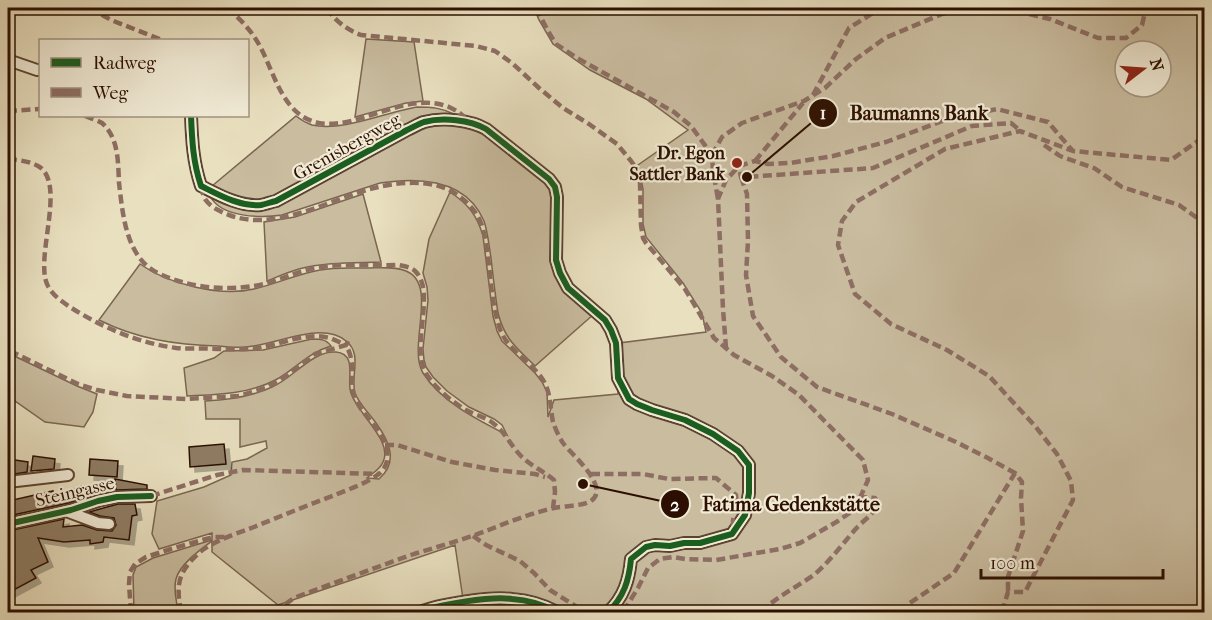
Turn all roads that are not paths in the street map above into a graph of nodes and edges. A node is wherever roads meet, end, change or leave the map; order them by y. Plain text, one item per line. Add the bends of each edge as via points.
1 (8, 60) edge
2 (39, 70) edge
3 (191, 117) edge
4 (68, 475) dead end
5 (8, 482) edge
6 (151, 496) dead end
7 (66, 511) junction
8 (8, 524) edge
9 (109, 524) dead end
10 (420, 612) edge
11 (557, 612) edge
12 (608, 612) edge

1 - 2 street
3 - 12 street, Grenisbergweg via 193,156 201,186 247,204 276,201 407,130 439,120 477,124 549,179 557,197 556,260 560,273 568,288 611,330 616,343 618,378 629,399 712,434 738,451 749,465 745,515 732,534 700,543 646,547 631,559 624,592
4 - 5 street
6 - 7 street, Steingasse via 117,497
7 - 8 street, Steingasse
7 - 9 street via 98,524
10 - 11 street via 461,602 510,598

